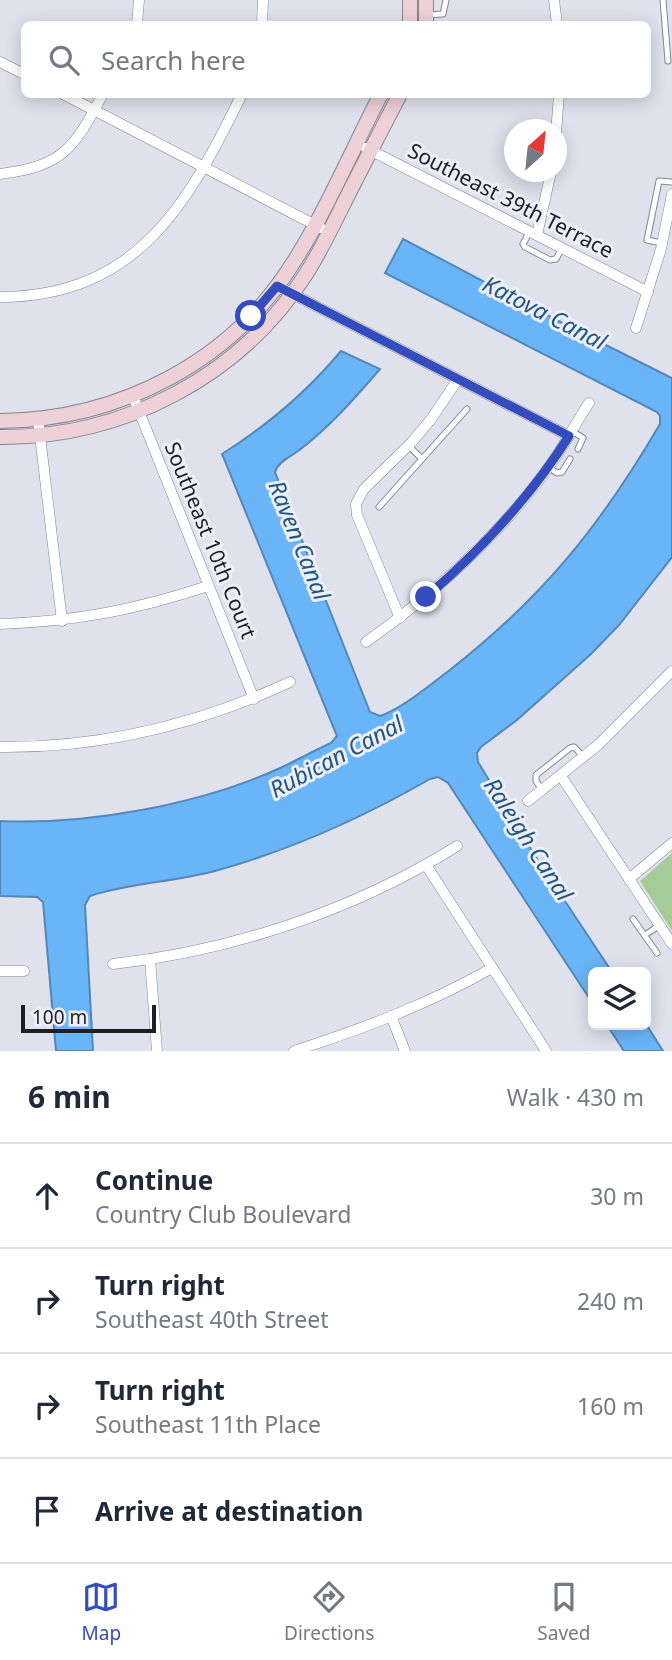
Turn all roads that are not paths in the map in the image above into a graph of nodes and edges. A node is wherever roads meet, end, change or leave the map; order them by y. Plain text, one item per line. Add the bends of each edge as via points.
1 (139, 0) edge
2 (263, 0) edge
3 (410, 0) edge
4 (446, 0) edge
5 (554, 0) edge
6 (663, 0) edge
7 (426, 13) edge
8 (137, 21) edge
9 (262, 21) edge
10 (410, 21) edge
11 (557, 21) edge
12 (669, 26) edge
13 (670, 51) edge
14 (668, 61) dead end
15 (0, 62) edge
16 (21, 72) edge
17 (70, 98) edge
18 (101, 98) edge
19 (240, 98) edge
20 (379, 98) edge
21 (398, 98) edge
22 (559, 98) edge
23 (94, 111) junction
24 (557, 119) edge
25 (356, 143) junction
26 (371, 151) junction
27 (203, 167) junction
28 (0, 174) edge
29 (548, 182) edge
30 (672, 182) edge
31 (672, 194) edge
32 (653, 206) junction
33 (669, 210) junction
34 (314, 225) junction
35 (328, 233) junction
36 (533, 233) junction
37 (662, 243) junction
38 (562, 247) junction
39 (277, 286) junction
40 (648, 292) junction
41 (292, 294) junction
42 (0, 297) edge
43 (636, 328) dead end
44 (458, 379) junction
45 (133, 396) junction
46 (589, 403) dead end
47 (467, 409) dead end
48 (139, 411) junction
49 (38, 419) junction
50 (0, 421) edge
51 (570, 433) junction
52 (40, 435) junction
53 (0, 437) edge
54 (408, 446) junction
55 (578, 449) dead end
56 (422, 459) junction
57 (570, 459) dead end
58 (548, 467) junction
59 (379, 507) dead end
60 (208, 586) junction
61 (400, 618) junction
62 (62, 621) junction
63 (0, 624) edge
64 (366, 642) dead end
65 (672, 671) edge
66 (290, 682) dead end
67 (254, 699) junction
68 (0, 747) edge
69 (583, 757) junction
70 (561, 776) junction
71 (542, 790) junction
72 (528, 801) dead end
73 (672, 843) edge
74 (457, 846) dead end
75 (425, 865) junction
76 (629, 879) junction
77 (633, 919) dead end
78 (660, 925) junction
79 (645, 935) junction
80 (672, 944) edge
81 (657, 953) dead end
82 (150, 959) junction
83 (113, 964) dead end
84 (492, 968) junction
85 (0, 971) edge
86 (24, 971) dead end
87 (391, 1016) junction
88 (157, 1051) edge
89 (294, 1051) edge
90 (405, 1051) edge
91 (546, 1051) edge

1 - 8 street
2 - 9 street
3 - 10 main road
4 - 7 lane via 443,14
5 - 11 street
6 - 12 lane
12 - 13 lane
13 - 14 lane
15 - 16 street
17 - 23 street
18 - 23 street
19 - 27 street
20 - 25 main road
21 - 26 main road
22 - 24 street
23 - 27 street
23 - 28 street via 78,139 52,161
25 - 26 street, Southeast 39th Terrace
25 - 34 main road
26 - 35 main road
26 - 36 street, Southeast 39th Terrace
27 - 34 street
27 - 42 street via 166,224 119,264 54,292
29 - 36 street
30 - 32 lane via 659,181
31 - 33 street
32 - 33 lane
32 - 37 lane via 647,240
33 - 37 street
34 - 35 street
34 - 39 main road
35 - 41 main road
36 - 38 street, Southeast 39th Terrace
36 - 38 lane via 523,244 550,260 556,259
37 - 40 street
38 - 40 street, Southeast 39th Terrace
39 - 41 street
39 - 45 main road via 213,350
40 - 43 street
41 - 44 street
41 - 48 main road via 227,360 184,389
44 - 51 street
44 - 54 street
45 - 48 street, Southeast 10th Court
45 - 49 main road via 78,413
46 - 51 street
47 - 56 lane
48 - 52 main road via 83,429
48 - 60 street, Southeast 10th Court
49 - 50 main road
49 - 52 street
51 - 55 lane via 583,438
51 - 58 street
52 - 53 main road
52 - 62 street
54 - 56 lane
54 - 61 street via 364,488 356,504
56 - 59 lane
57 - 58 lane via 562,472
58 - 61 street via 476,552
60 - 62 street via 144,606
60 - 67 street, Southeast 10th Court
61 - 64 street
62 - 63 street
65 - 69 street
66 - 67 street
67 - 68 street via 126,736
69 - 70 street
69 - 71 lane via 570,748 536,775
70 - 71 street
70 - 76 street
71 - 72 street
73 - 76 street
74 - 75 street
75 - 82 street via 291,923
75 - 84 street
76 - 78 street
77 - 79 lane
78 - 79 lane
78 - 80 street
79 - 81 lane
82 - 83 street
82 - 88 street
84 - 87 street
84 - 91 street
85 - 86 street
87 - 89 street
87 - 90 street

